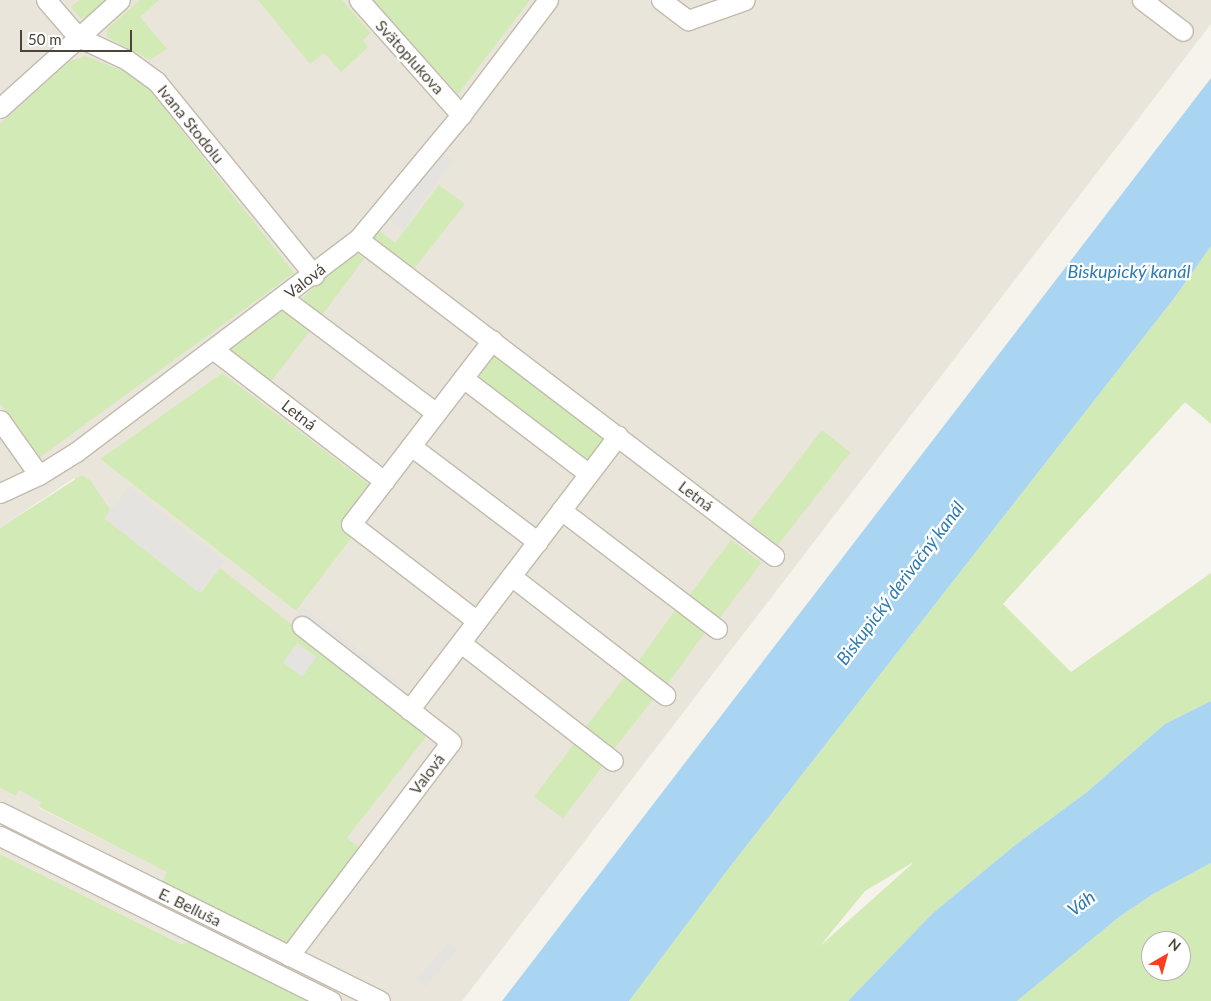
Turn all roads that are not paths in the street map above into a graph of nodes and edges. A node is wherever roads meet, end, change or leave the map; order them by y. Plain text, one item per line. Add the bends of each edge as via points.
1 (46, 0) edge
2 (120, 0) edge
3 (359, 0) edge
4 (548, 0) edge
5 (661, 0) edge
6 (745, 0) edge
7 (1142, 0) edge
8 (1183, 31) dead end
9 (78, 37) junction
10 (0, 108) edge
11 (461, 115) junction
12 (358, 239) junction
13 (314, 274) junction
14 (283, 298) junction
15 (492, 340) junction
16 (214, 350) junction
17 (463, 378) junction
18 (436, 413) junction
19 (0, 420) edge
20 (618, 436) junction
21 (411, 446) junction
22 (589, 474) junction
23 (39, 475) junction
24 (384, 481) junction
25 (0, 493) edge
26 (562, 510) junction
27 (538, 542) junction
28 (774, 556) dead end
29 (511, 576) junction
30 (477, 621) junction
31 (302, 626) dead end
32 (717, 629) dead end
33 (460, 643) junction
34 (666, 694) dead end
35 (409, 710) junction
36 (613, 761) dead end
37 (0, 812) edge
38 (0, 836) edge
39 (289, 956) junction
40 (331, 1001) edge
41 (380, 1001) edge

1 - 9 street, Ivana Stodolu
2 - 9 street
3 - 11 street, Svätoplukova
4 - 11 street, Valová
5 - 6 street via 688,20
7 - 8 street
9 - 10 street
9 - 13 street, Ivana Stodolu via 127,60 157,82
11 - 12 street, Valová
12 - 13 street, Valová
12 - 15 street, Letná
13 - 14 street, Valová
14 - 16 street, Valová
14 - 18 street
15 - 17 street
15 - 20 street, Letná
16 - 23 street, Valová via 76,452
16 - 24 street, Letná
17 - 18 street
17 - 22 street
18 - 21 street
19 - 23 street
20 - 22 street
20 - 28 street, Letná
21 - 24 street
21 - 27 street
22 - 26 street
23 - 25 street, Valová
24 - 30 street via 351,524
26 - 27 street
26 - 32 street
27 - 29 street
29 - 30 street
29 - 34 street
30 - 33 street
31 - 35 street, Valová
33 - 35 street
33 - 36 street
35 - 39 street, Valová via 451,742
37 - 39 street, E. Belluša
38 - 40 street, E. Belluša
39 - 41 street, E. Belluša

